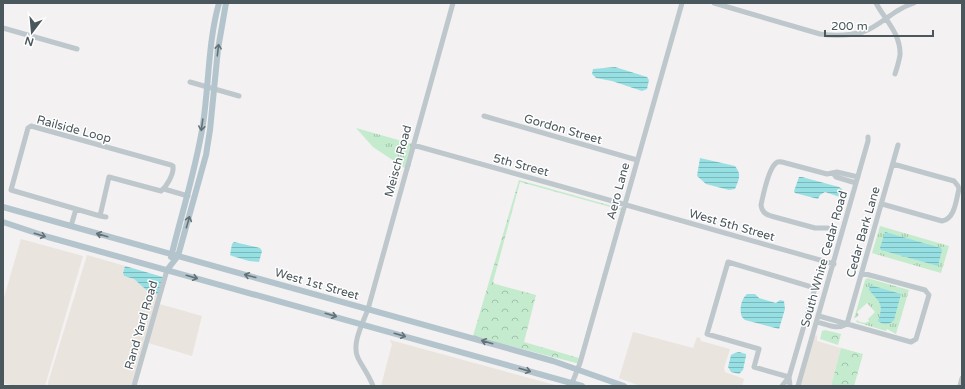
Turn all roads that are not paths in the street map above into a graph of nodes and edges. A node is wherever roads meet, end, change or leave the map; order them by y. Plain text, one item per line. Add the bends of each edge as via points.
1 (218, 3) edge
2 (226, 3) edge
3 (453, 3) edge
4 (682, 3) edge
5 (714, 3) edge
6 (876, 3) edge
7 (914, 3) edge
8 (886, 18) junction
9 (3, 28) edge
10 (77, 50) dead end
11 (895, 74) dead end
12 (190, 82) dead end
13 (206, 86) junction
14 (214, 88) junction
15 (240, 96) dead end
16 (484, 116) dead end
17 (868, 137) dead end
18 (413, 145) junction
19 (898, 145) dead end
20 (637, 160) junction
21 (893, 164) junction
22 (843, 176) junction
23 (858, 177) junction
24 (856, 183) junction
25 (164, 188) junction
26 (188, 196) junction
27 (882, 204) junction
28 (625, 205) junction
29 (3, 207) edge
30 (76, 209) junction
31 (100, 216) junction
32 (106, 217) dead end
33 (3, 222) edge
34 (71, 226) junction
35 (828, 228) dead end
36 (171, 254) junction
37 (178, 256) junction
38 (834, 264) junction
39 (167, 270) junction
40 (862, 273) junction
41 (368, 309) junction
42 (819, 316) junction
43 (817, 322) junction
44 (362, 324) junction
45 (848, 324) junction
46 (578, 369) junction
47 (789, 377) junction
48 (962, 378) edge
49 (572, 385) edge
50 (134, 386) edge
51 (373, 386) edge
52 (582, 386) edge
53 (624, 386) edge
54 (782, 386) edge
55 (790, 386) edge
56 (798, 386) edge
57 (960, 386) edge

1 - 13 main road
14 -> 2 main road
3 - 18 street, Meisch Road
4 - 20 street, Aero Lane
5 - 8 street via 820,34 849,35 864,32
6 - 8 street
7 - 8 street
8 - 11 street via 895,33 899,48 900,55
9 - 10 street
12 - 13 street
13 - 14 street
13 -> 26 main road via 198,155
14 - 15 street
37 -> 14 main road via 206,155
16 - 20 street, Gordon Street
17 - 23 street, South White Cedar Road
18 - 28 street, 5th Street
18 - 41 street, Meisch Road
19 - 21 street, Cedar Bark Lane
20 - 28 street, Aero Lane
21 - 27 street, Cedar Bark Lane
21 - 27 street via 954,181 959,189 950,218 942,221
22 - 23 street
22 - 24 street
22 - 35 street via 837,172 827,174 782,162 777,162 770,173 761,205 764,213 816,228
23 - 24 street, South White Cedar Road
24 - 38 street, South White Cedar Road
25 - 26 street
25 - 30 street, Railside Loop via 173,170 171,165 31,126 28,128 11,190
25 - 31 street via 160,191 109,177
26 - 36 main road
27 - 40 street, Cedar Bark Lane
28 - 38 street, West 5th Street
28 - 46 street, Aero Lane
29 - 34 main road, West 1st Street
30 - 31 street, Railside Loop
30 - 34 street
31 - 32 street, Railside Loop
33 -> 39 main road
36 -> 34 main road, West 1st Street
36 - 37 main road, West 1st Street
36 - 39 main road
37 - 39 main road
41 -> 37 main road, West 1st Street
38 - 42 street, South White Cedar Road
39 -> 44 main road
39 - 50 street, Rand Yard Road
40 - 45 street, Cedar Bark Lane
40 - 45 street via 925,290 929,295 914,341
41 - 44 street, Meisch Road
46 -> 41 main road, West 1st Street
42 - 43 street, South White Cedar Road
42 - 45 street
43 - 45 street via 836,328
43 - 56 street, South White Cedar Road
44 -> 49 main road
44 - 51 street, Meisch Road via 356,349 357,357
46 - 49 street, Aero Lane
46 - 53 main road, West 1st Street
47 - 47 street via 754,367 759,349 707,334 728,262 815,288
47 - 54 street
47 - 55 street
48 - 57 street
49 - 52 main road

